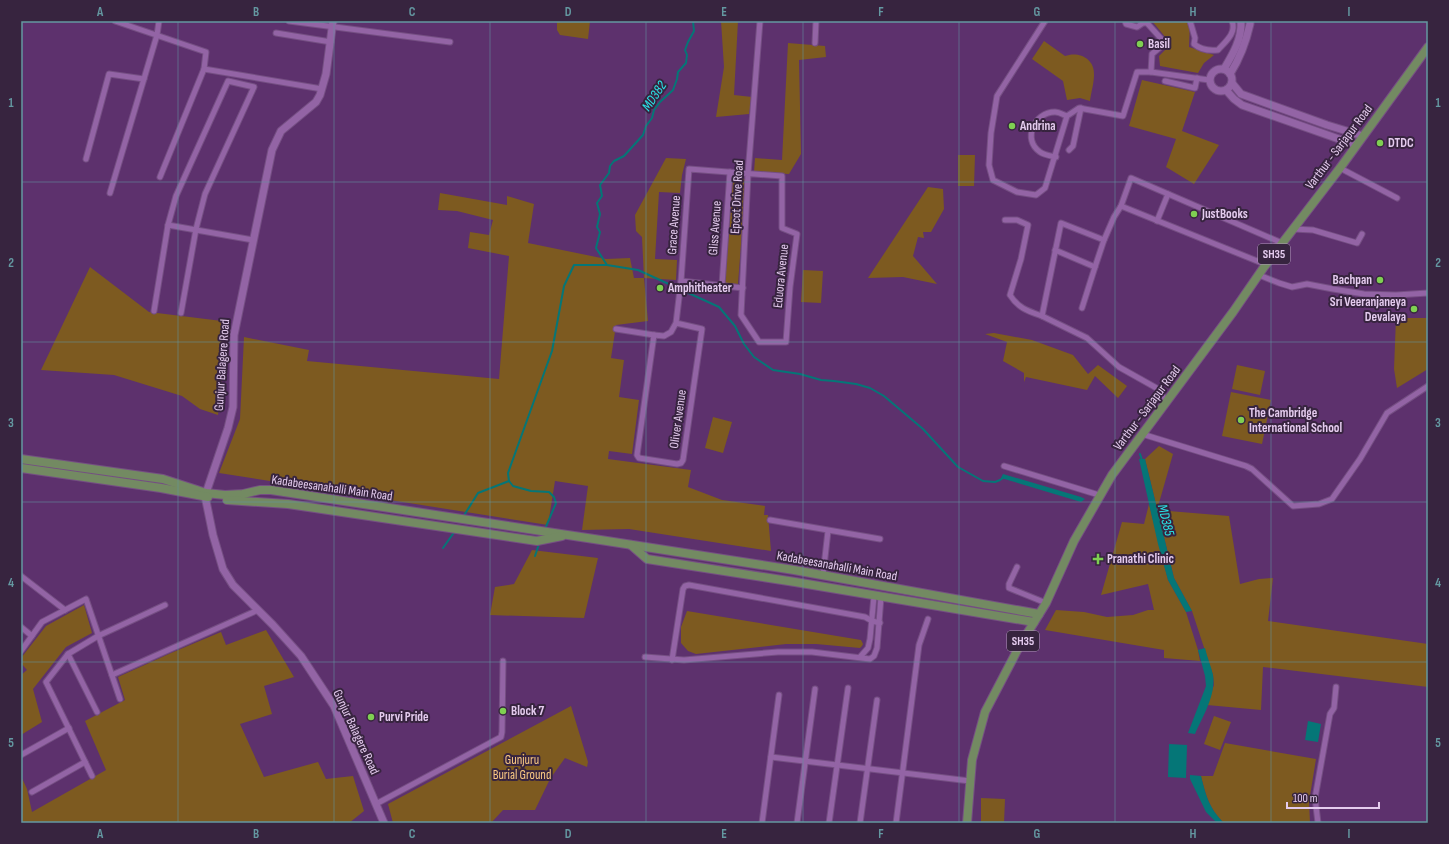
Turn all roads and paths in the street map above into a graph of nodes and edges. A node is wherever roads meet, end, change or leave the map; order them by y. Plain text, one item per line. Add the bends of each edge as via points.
1 (115, 21) edge
2 (160, 21) edge
3 (289, 21) edge
4 (760, 21) edge
5 (816, 21) edge
6 (1045, 21) edge
7 (1125, 21) edge
8 (1190, 21) edge
9 (1232, 21) edge
10 (1240, 21) edge
11 (1250, 21) edge
12 (126, 23) edge
13 (333, 24) edge
14 (276, 33) dead end
15 (157, 35) junction
16 (331, 42) junction
17 (450, 42) dead end
18 (815, 44) dead end
19 (1428, 47) edge
20 (204, 70) junction
21 (1227, 71) junction
22 (1152, 72) junction
23 (1197, 78) junction
24 (144, 79) junction
25 (1209, 80) junction
26 (1164, 81) dead end
27 (1232, 83) junction
28 (322, 89) junction
29 (1226, 90) junction
30 (1081, 108) junction
31 (1067, 116) junction
32 (1327, 125) junction
33 (1323, 134) junction
34 (1362, 136) junction
35 (1356, 145) junction
36 (1069, 150) dead end
37 (1056, 157) junction
38 (86, 159) dead end
39 (1340, 168) junction
40 (730, 172) junction
41 (748, 174) junction
42 (160, 177) dead end
43 (110, 193) dead end
44 (1168, 194) junction
45 (1397, 198) dead end
46 (1121, 206) junction
47 (1005, 220) dead end
48 (1157, 221) junction
49 (168, 225) junction
50 (196, 229) junction
51 (1293, 229) junction
52 (1362, 234) dead end
53 (253, 240) junction
54 (1104, 240) junction
55 (1282, 243) junction
56 (1055, 250) junction
57 (1267, 265) junction
58 (1094, 267) junction
59 (1259, 275) junction
60 (681, 281) junction
61 (722, 285) junction
62 (742, 288) junction
63 (1428, 293) edge
64 (1082, 308) dead end
65 (154, 311) dead end
66 (181, 313) dead end
67 (1042, 316) junction
68 (676, 323) junction
69 (616, 329) dead end
70 (654, 334) junction
71 (786, 342) joint
72 (1428, 386) edge
73 (1166, 402) junction
74 (1142, 434) junction
75 (21, 459) edge
76 (1004, 466) dead end
77 (21, 468) edge
78 (205, 494) junction
79 (1099, 495) junction
80 (770, 520) dead end
81 (828, 531) junction
82 (570, 535) junction
83 (880, 539) dead end
84 (631, 544) junction
85 (1017, 567) dead end
86 (823, 575) junction
87 (21, 576) edge
88 (878, 596) junction
89 (1046, 603) junction
90 (165, 605) dead end
91 (65, 610) junction
92 (258, 610) junction
93 (1039, 614) junction
94 (928, 619) dead end
95 (872, 622) junction
96 (1034, 622) junction
97 (880, 623) junction
98 (21, 627) edge
99 (32, 636) junction
100 (98, 636) junction
101 (21, 651) edge
102 (68, 654) junction
103 (645, 657) dead end
104 (860, 657) junction
105 (672, 660) junction
106 (503, 661) dead end
107 (112, 675) junction
108 (1336, 687) dead end
109 (848, 688) dead end
110 (815, 689) dead end
111 (779, 695) dead end
112 (120, 699) dead end
113 (877, 700) dead end
114 (97, 712) dead end
115 (69, 728) junction
116 (21, 755) edge
117 (771, 757) junction
118 (805, 761) junction
119 (85, 762) junction
120 (837, 765) junction
121 (867, 769) junction
122 (903, 773) junction
123 (92, 776) dead end
124 (970, 782) junction
125 (32, 792) dead end
126 (376, 804) junction
127 (384, 823) edge
128 (762, 823) edge
129 (797, 823) edge
130 (829, 823) edge
131 (860, 823) edge
132 (896, 823) edge
133 (967, 823) edge
134 (1318, 823) edge

1 - 12 street
2 - 15 street
3 - 13 street
4 - 41 street, Epcot Drive Road
5 - 18 street
6 - 37 street via 997,96 989,165 993,180 1017,192 1036,195 1045,188
7 - 22 street via 1126,24 1137,27 1147,23 1165,43 1152,54
8 - 9 street via 1195,38 1194,44 1198,48 1210,51 1218,50 1232,33
10 - 21 street via 1241,29
11 - 21 street via 1239,60
12 - 15 street
13 - 16 street, Gunjur Balagere Road
13 - 17 street
14 - 16 street
15 - 20 street via 206,52
15 - 24 street
16 - 28 street, Gunjur Balagere Road
19 - 34 main road, Varthur - Sarjapur Road / SH35
20 - 28 street
20 - 42 street
21 - 25 street via 1218,69
21 - 27 street
22 - 23 street
22 - 30 street via 1137,72 1123,116
23 - 25 street
23 - 26 street via 1195,88
24 - 38 street via 109,74
24 - 43 street
25 - 29 street via 1216,90
27 - 29 street
27 - 32 street via 1241,94
28 - 53 street, Gunjur Balagere Road via 316,102 281,131 277,139 272,150
29 - 33 street via 1242,105
30 - 31 street
30 - 36 street via 1073,146
31 - 37 street
31 - 37 street via 1056,112 1046,114 1037,120 1032,128 1034,146 1041,153
32 - 33 street
32 - 34 street
33 - 35 street
34 - 35 main road, Varthur - Sarjapur Road / SH35
35 - 39 main road, Varthur - Sarjapur Road / SH35
39 - 45 street
39 - 51 main road, Varthur - Sarjapur Road / SH35
40 - 41 street
40 - 60 street, Grace Avenue via 689,169
40 - 61 street, Gliss Avenue
41 - 62 street, Epcot Drive Road
41 - 71 street, Eduora Avenue via 782,176 782,228 797,234
44 - 46 street via 1131,178
44 - 48 street
44 - 55 street
46 - 48 street
46 - 54 street
47 - 67 street via 1017,220 1028,225 1010,295 1022,309
48 - 57 street
49 - 50 street
49 - 50 street via 176,196 228,81 254,87 205,194
49 - 65 street
50 - 53 street
50 - 66 street
51 - 52 street via 1313,230 1357,243
51 - 55 main road, Varthur - Sarjapur Road / SH35
53 - 78 street, Gunjur Balagere Road via 234,335 233,408
54 - 56 street via 1061,223
54 - 58 street
55 - 57 main road, Varthur - Sarjapur Road / SH35
56 - 58 street
56 - 67 street
57 - 59 main road, Varthur - Sarjapur Road / SH35
58 - 64 street
59 - 63 street via 1292,287 1307,284 1364,294
59 - 73 main road, Varthur - Sarjapur Road / SH35
60 - 61 street
60 - 68 street, Grace Avenue
61 - 62 street
62 - 71 street, Epcot Drive Road via 741,315 759,342
67 - 73 street via 1087,338 1119,367 1160,390
68 - 70 street via 671,332 664,336
68 - 70 street, Oliver Avenue via 702,329 683,460 677,464 639,458 636,455
69 - 70 street
72 - 74 street via 1387,413 1360,459 1332,499 1319,504 1293,506 1246,466
73 - 74 main road, Varthur - Sarjapur Road / SH35
74 - 79 main road, Varthur - Sarjapur Road / SH35
75 - 78 main road, Kadabeesanahalli Main Road via 163,479
76 - 79 street
77 - 78 main road, Kadabeesanahalli Main Road
78 - 82 main road, Kadabeesanahalli Main Road via 230,495 271,490
78 - 82 main road, Kadabeesanahalli Main Road via 227,500 288,504 537,542
78 - 92 street, Gunjur Balagere Road via 223,568 233,585
79 - 89 main road, Varthur - Sarjapur Road / SH35 via 1074,541
80 - 81 street
81 - 83 street
81 - 86 street
82 - 84 main road, Kadabeesanahalli Main Road
84 - 86 main road, Kadabeesanahalli Main Road
84 - 88 main road, Kadabeesanahalli Main Road via 647,558
85 - 89 street via 1009,588
86 - 93 main road, Kadabeesanahalli Main Road
87 - 91 street
88 - 95 street
88 - 96 main road, Kadabeesanahalli Main Road
88 - 97 street
89 - 93 main road, Varthur - Sarjapur Road / SH35
90 - 100 street
91 - 99 street via 42,622
91 - 100 street via 86,599
92 - 107 street
92 - 126 street, Gunjur Balagere Road via 301,656 334,706
93 - 96 main road, Varthur - Sarjapur Road / SH35
94 - 122 street via 919,645
95 - 97 street
95 - 104 street via 868,648
95 - 105 street via 865,617 685,586
96 - 124 main road, Varthur - Sarjapur Road / SH35 via 985,712 973,752
97 - 104 street via 874,656 870,659
98 - 99 street
99 - 101 street
100 - 102 street
100 - 107 street
102 - 114 street
102 - 115 street via 46,682
103 - 105 street
104 - 105 street via 812,652 778,652
106 - 126 street via 501,737
107 - 112 street
108 - 134 street via 1316,798
109 - 120 street
110 - 118 street
111 - 117 street
113 - 121 street
115 - 116 street
115 - 119 street
117 - 118 street
117 - 128 street
118 - 120 street
118 - 129 street
119 - 123 street
119 - 125 street
120 - 121 street
120 - 130 street
121 - 122 street
121 - 131 street
122 - 124 street
122 - 132 street
124 - 133 main road, Varthur - Sarjapur Road / SH35
126 - 127 street, Gunjur Balagere Road

